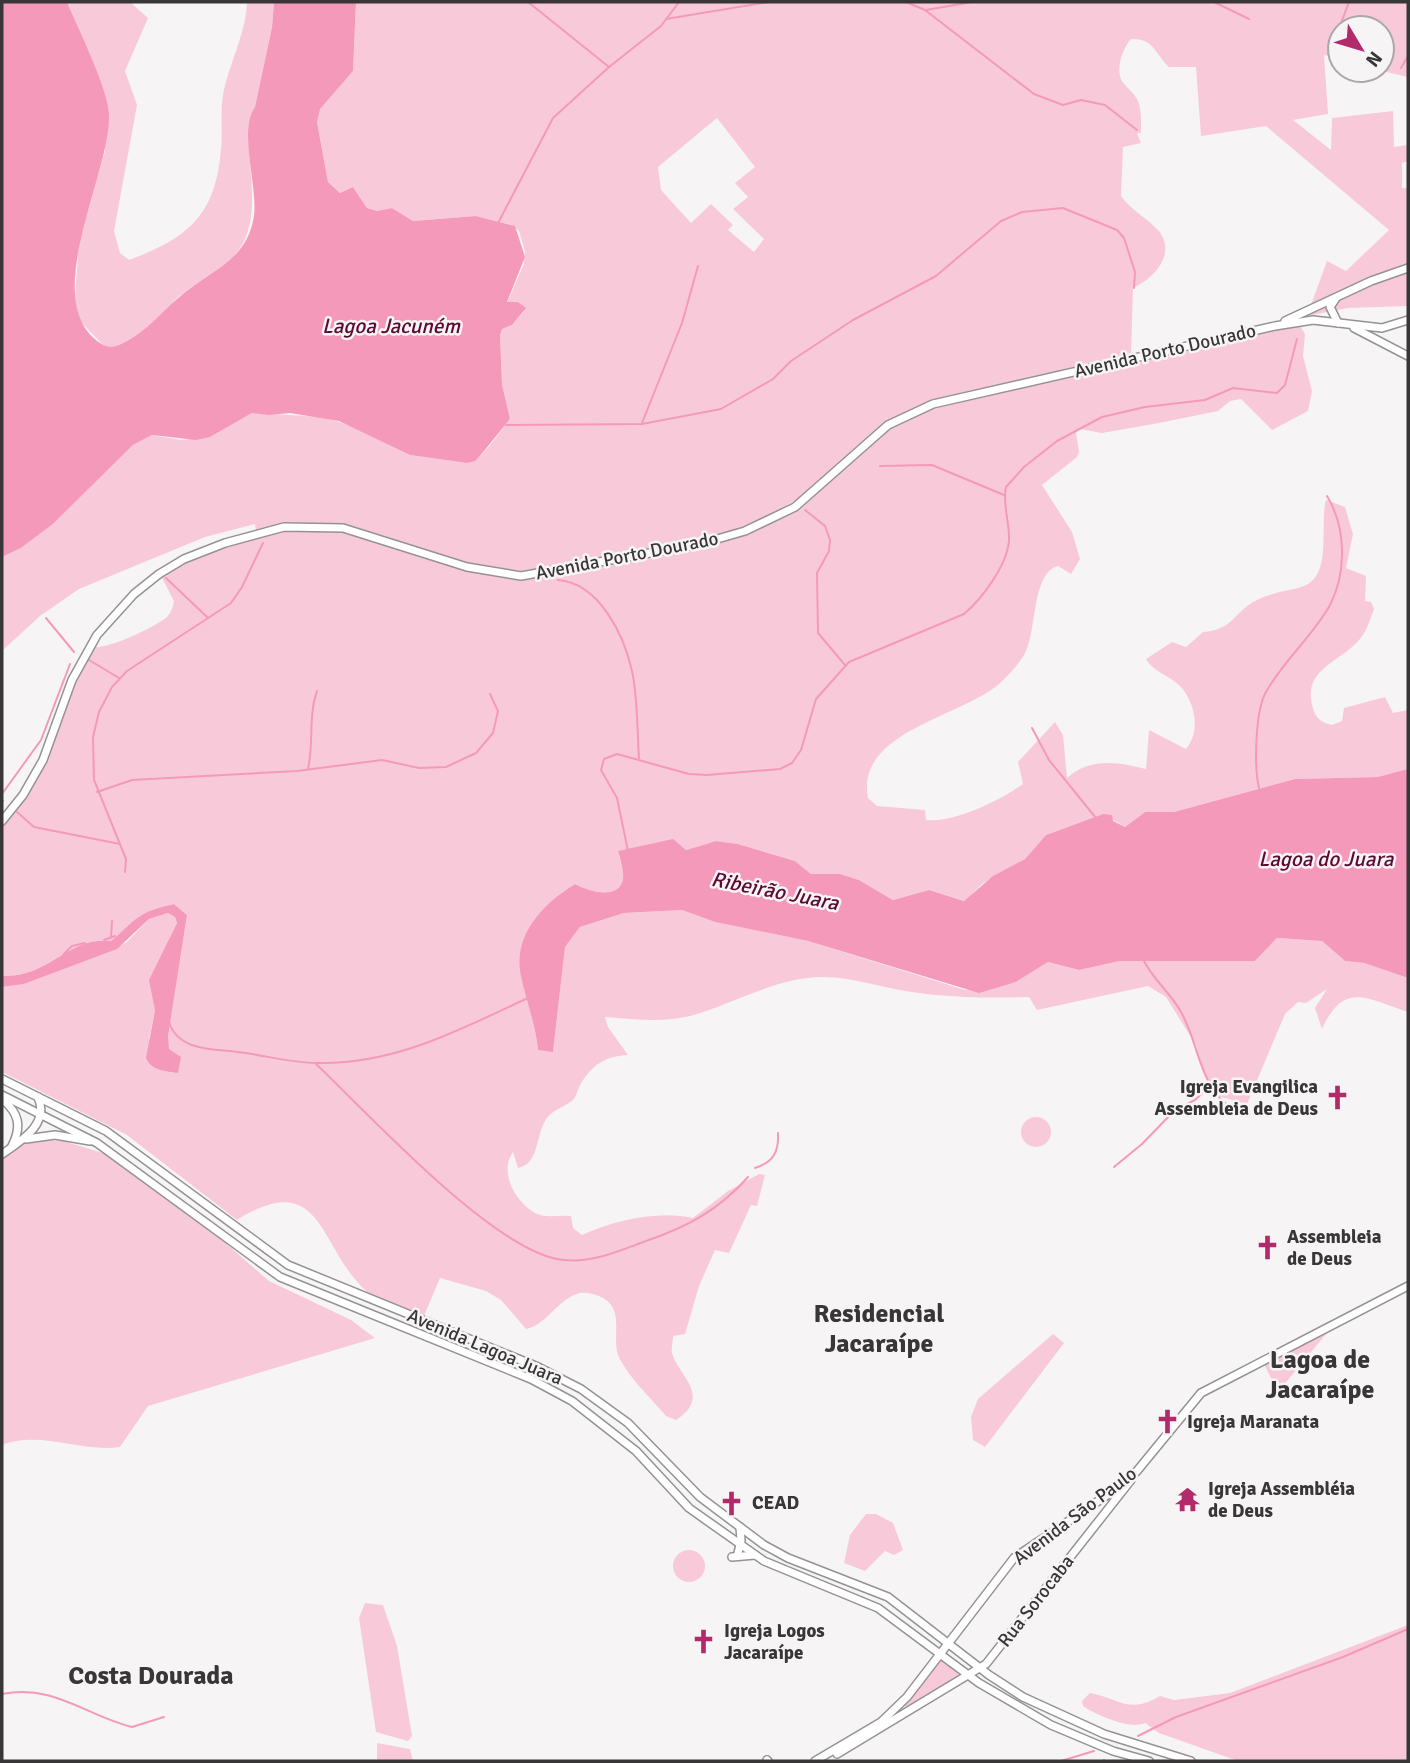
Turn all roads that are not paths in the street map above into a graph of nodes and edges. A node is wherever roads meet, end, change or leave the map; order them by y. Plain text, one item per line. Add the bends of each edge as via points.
1 (1408, 268) edge
2 (1336, 297) junction
3 (1321, 304) junction
4 (1408, 320) edge
5 (1325, 321) junction
6 (1338, 323) junction
7 (1275, 326) junction
8 (1351, 326) junction
9 (1408, 356) edge
10 (2, 821) edge
11 (2, 1079) edge
12 (38, 1096) junction
13 (2, 1097) edge
14 (41, 1114) junction
15 (25, 1139) junction
16 (97, 1143) junction
17 (11, 1148) junction
18 (2, 1154) edge
19 (147, 1180) junction
20 (174, 1181) junction
21 (1408, 1286) edge
22 (1137, 1471) junction
23 (739, 1527) junction
24 (741, 1545) junction
25 (755, 1555) junction
26 (950, 1642) junction
27 (940, 1654) junction
28 (983, 1666) junction
29 (968, 1675) junction
30 (907, 1697) junction
31 (914, 1707) junction
32 (883, 1724) junction
33 (820, 1761) edge
34 (1149, 1761) edge
35 (1191, 1761) edge

1 - 2 main road, Avenida Porto Dourado
2 - 3 main road, Avenida Porto Dourado
2 - 6 main road via 1331,307
3 - 5 main road
3 - 7 main road, Avenida Porto Dourado
4 - 8 main road, Avenida Porto Dourado via 1382,328
5 - 6 main road, Avenida Porto Dourado
5 - 7 main road, Avenida Porto Dourado
6 - 8 main road, Avenida Porto Dourado
7 - 10 main road, Avenida Porto Dourado via 933,404 888,425 795,507 745,531 700,544 521,576 467,567 332,526 273,528 208,549 159,574 106,622 76,672 34,777
8 - 9 main road
11 - 12 main road, Avenida Lagoa Juara
12 - 14 main road
12 - 20 main road, Avenida Lagoa Juara via 106,1130
13 - 14 main road, Avenida Lagoa Juara
13 - 17 main road via 19,1122
14 - 15 main road
14 - 16 main road, Avenida Lagoa Juara
15 - 16 main road via 55,1135
15 - 17 main road
16 - 19 main road, Avenida Lagoa Juara
17 - 18 main road
19 - 20 main road via 146,1173 153,1168
19 - 24 main road, Avenida Lagoa Juara via 280,1277 531,1379 572,1401 636,1451 689,1508
20 - 23 main road, Avenida Lagoa Juara via 288,1265 538,1367 581,1389 628,1423 689,1488
21 - 22 main road, Avenida São Paulo via 1201,1393
22 - 26 main road, Avenida São Paulo via 1014,1558
22 - 28 main road, Rua Sorocaba
23 - 24 main road
23 - 26 main road, Avenida Lagoa Juara via 777,1553 888,1597
24 - 25 main road, Avenida Lagoa Juara
24 - 25 main road via 735,1555
25 - 27 main road, Avenida Lagoa Juara via 783,1571 877,1608
26 - 27 main road, Avenida São Paulo
26 - 28 main road, Avenida Lagoa Juara
27 - 29 main road, Avenida Lagoa Juara
27 - 30 main road, Avenida São Paulo
28 - 29 main road
28 - 35 main road, Avenida Lagoa Juara via 1023,1696 1088,1728
29 - 31 main road
29 - 34 main road, Avenida Lagoa Juara via 1051,1725 1106,1749
30 - 31 main road
30 - 32 main road, Avenida São Paulo
31 - 32 main road
32 - 33 main road

